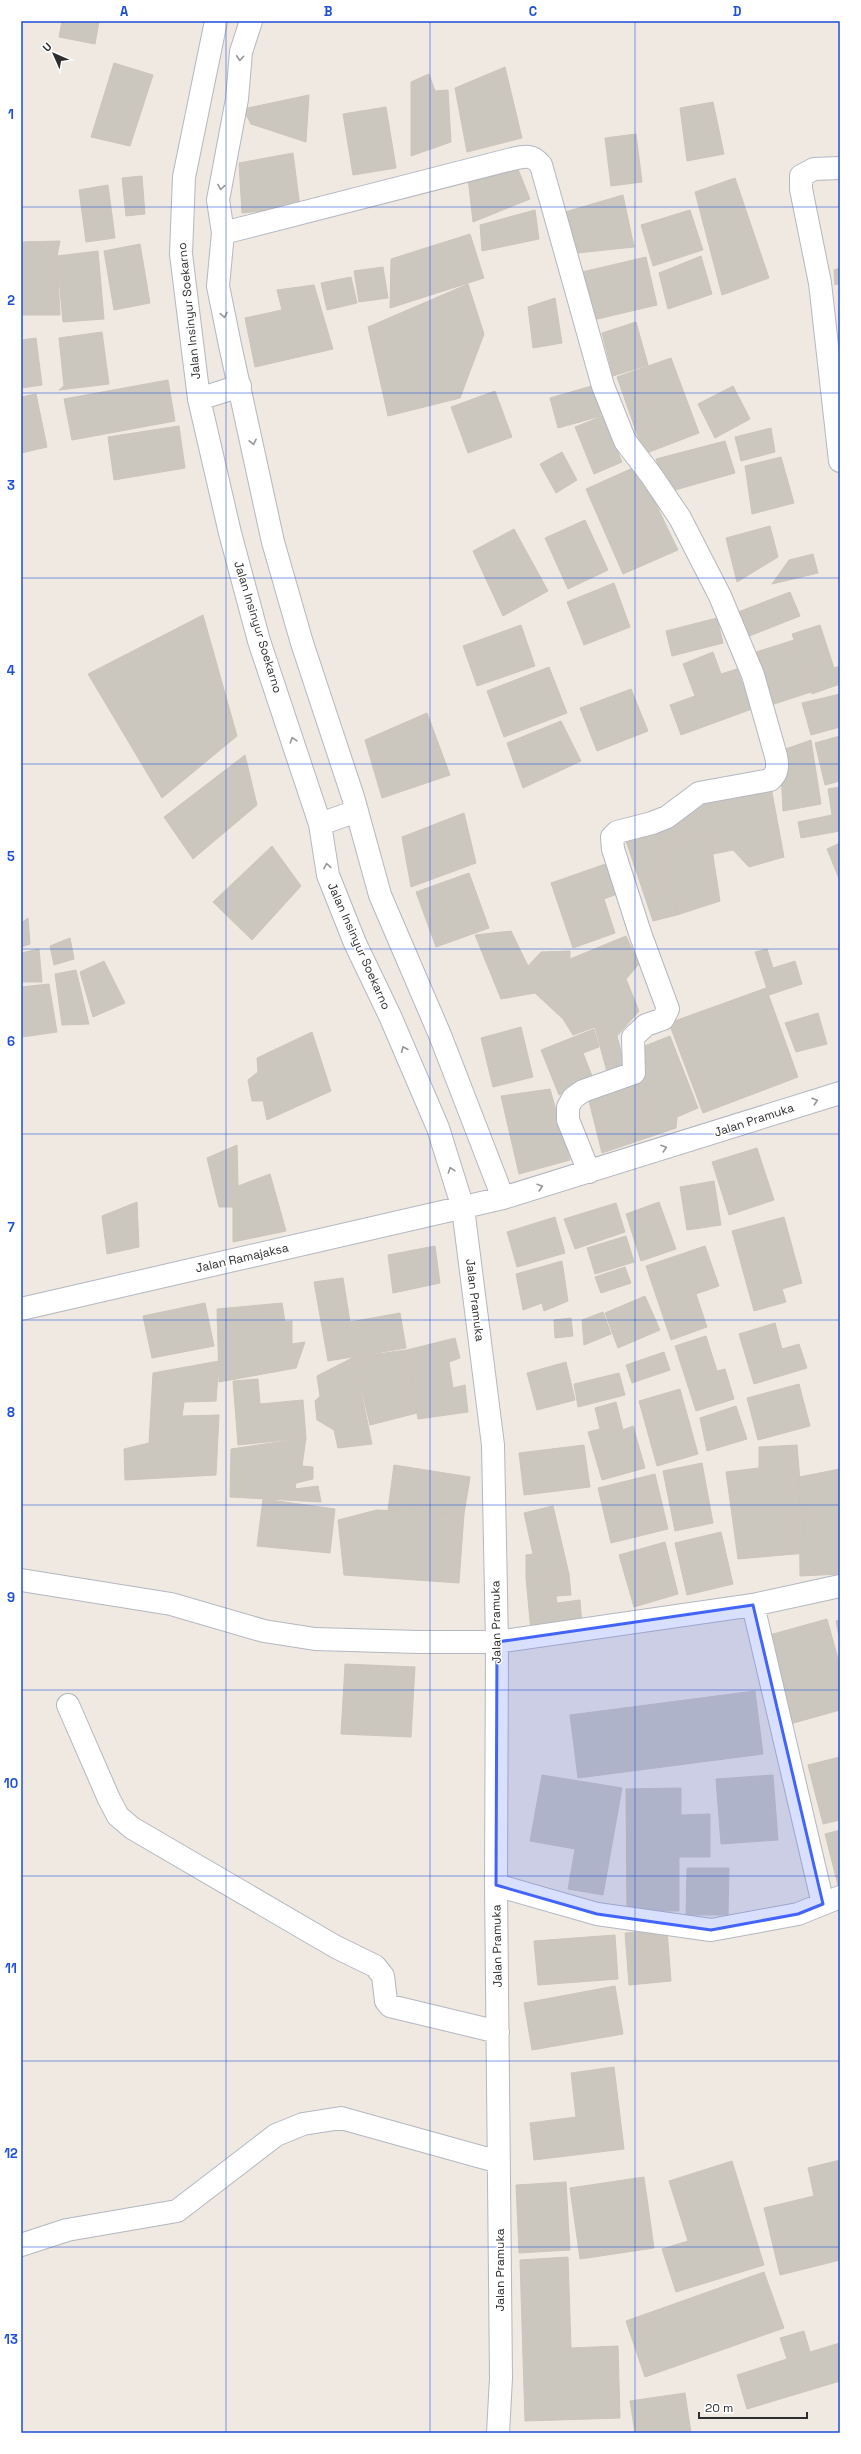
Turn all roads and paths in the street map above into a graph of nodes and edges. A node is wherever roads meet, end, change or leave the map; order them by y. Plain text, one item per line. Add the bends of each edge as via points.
1 (216, 21) edge
2 (251, 21) edge
3 (840, 168) edge
4 (223, 233) junction
5 (240, 386) junction
6 (199, 399) junction
7 (840, 461) edge
8 (357, 811) junction
9 (320, 824) junction
10 (840, 1093) edge
11 (589, 1172) junction
12 (503, 1198) junction
13 (463, 1208) junction
14 (21, 1309) edge
15 (21, 1580) edge
16 (840, 1586) edge
17 (753, 1605) junction
18 (497, 1642) junction
19 (68, 1705) dead end
20 (496, 1885) junction
21 (832, 1900) edge
22 (498, 2032) junction
23 (499, 2162) junction
24 (21, 2245) edge
25 (498, 2433) edge

1 - 6 street, Jalan Insinyur Soekarno via 184,177 183,193 181,254
2 -> 4 street via 241,52 237,99 218,200
3 - 7 street via 814,169 801,176 801,189 820,283
4 -> 5 street via 218,286
4 - 11 street via 526,155 534,157 541,164 603,386 625,441 680,518 720,596 753,675 776,756 778,767 775,776 770,780 699,793 667,816 652,823 617,832 612,837 613,849 641,936 668,1009 663,1019 646,1025 633,1037 634,1073 583,1091 573,1098 568,1107 568,1120
5 - 6 street
5 -> 8 street via 275,549 302,644
9 -> 6 street, Jalan Insinyur Soekarno via 259,641 230,533
8 - 9 street
8 - 12 street via 380,895 440,1035
13 -> 9 street, Jalan Insinyur Soekarno via 438,1128 328,875
11 -> 10 street, Jalan Pramuka
12 -> 11 street, Jalan Pramuka
12 - 13 street, Jalan Pramuka
13 - 14 street, Jalan Ramajaksa
13 - 18 street, Jalan Pramuka via 493,1445
15 - 18 street via 171,1604 264,1631 314,1639
16 - 17 street
17 - 18 street
17 - 21 street
18 - 20 street, Jalan Pramuka
19 - 22 street via 108,1799 118,1816 132,1828 336,1947 375,1966 383,1976 386,2001 390,2006
20 - 21 street via 597,1914 711,1930 798,1914
20 - 22 street, Jalan Pramuka
22 - 23 street, Jalan Pramuka
23 - 24 street via 341,2118 303,2124 276,2135 177,2211 67,2230
23 - 25 street, Jalan Pramuka via 501,2378

